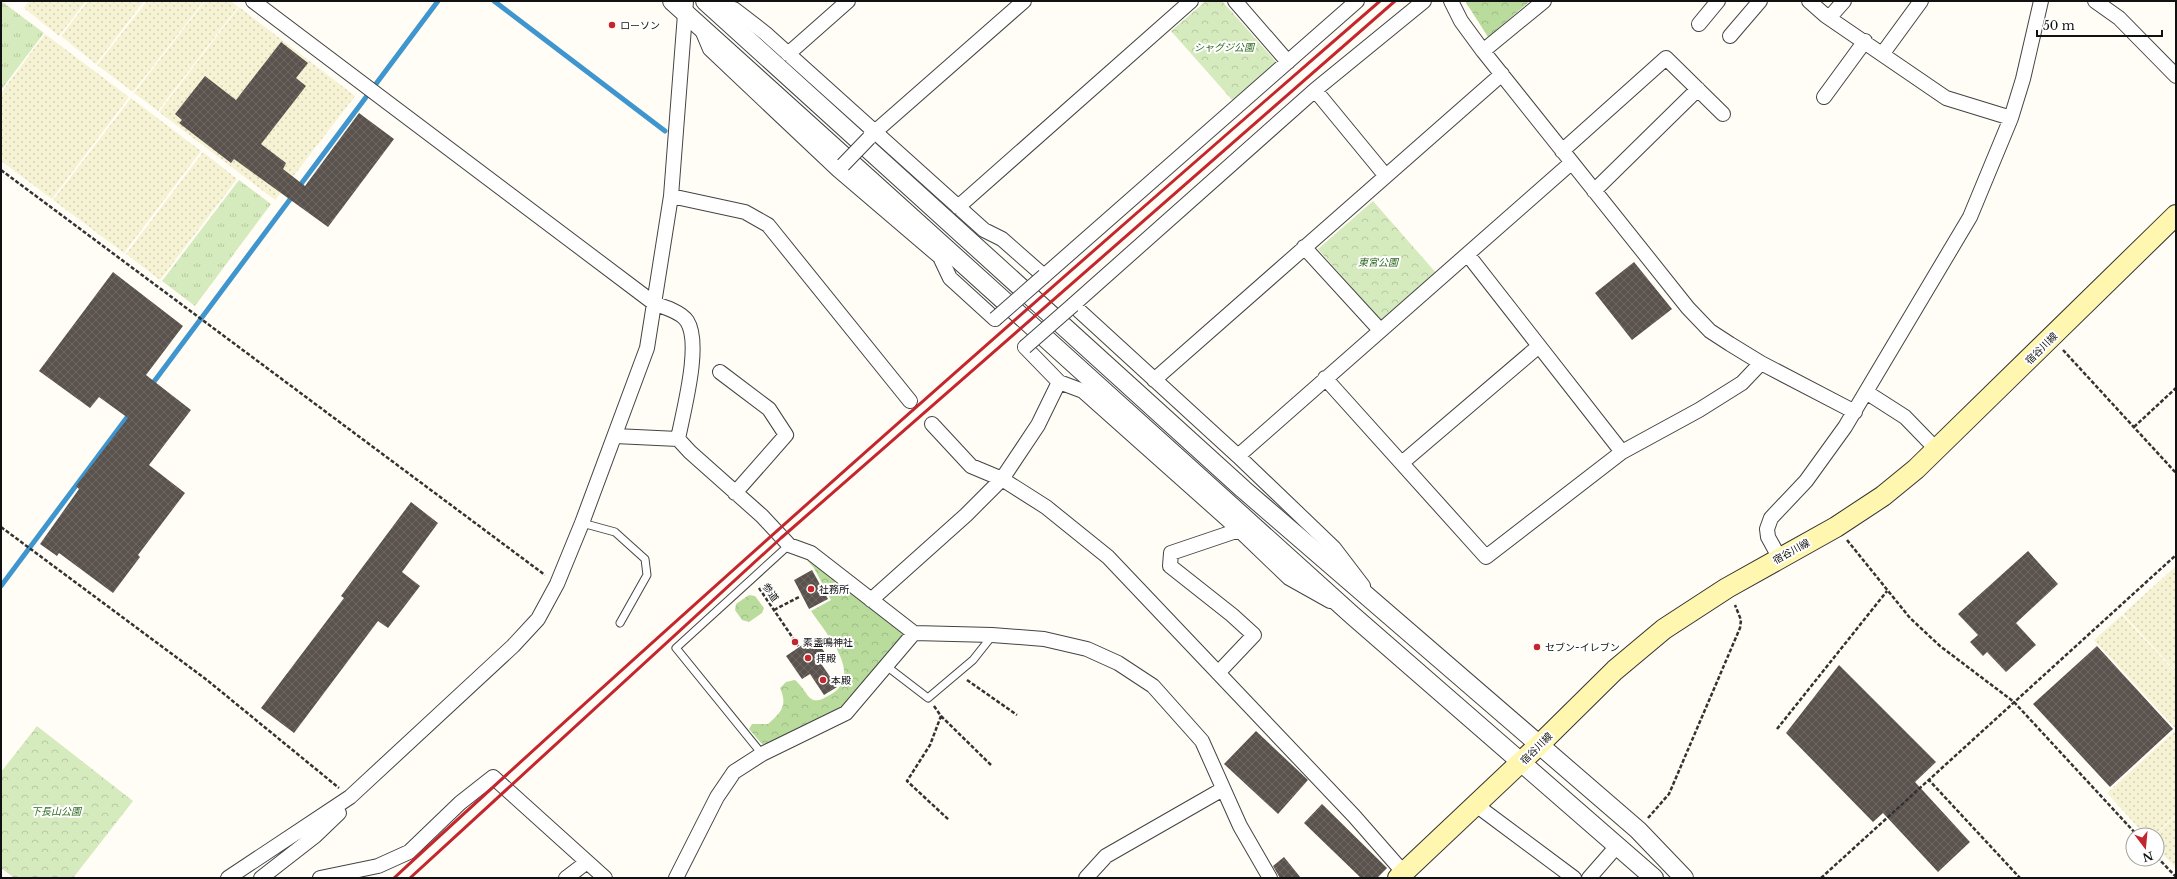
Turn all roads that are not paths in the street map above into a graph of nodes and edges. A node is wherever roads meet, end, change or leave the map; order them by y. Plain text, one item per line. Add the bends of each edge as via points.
1 (253, 1) edge
2 (848, 1) edge
3 (1024, 1) edge
4 (1191, 1) edge
5 (1235, 1) edge
6 (1357, 1) edge
7 (1424, 1) edge
8 (1451, 1) edge
9 (1544, 1) edge
10 (1718, 1) edge
11 (1760, 1) edge
12 (1809, 1) edge
13 (1844, 1) edge
14 (1922, 1) edge
15 (2041, 1) edge
16 (2096, 1) edge
17 (707, 3) edge
18 (681, 5) edge
19 (1829, 18) junction
20 (1699, 24) dead end
21 (700, 26) junction
22 (1730, 36) dead end
23 (1865, 41) junction
24 (1483, 51) junction
25 (1883, 53) junction
26 (788, 54) junction
27 (1288, 62) junction
28 (1502, 74) junction
29 (2176, 76) edge
30 (1698, 89) junction
31 (1315, 90) junction
32 (1824, 97) dead end
33 (1723, 114) dead end
34 (2010, 118) junction
35 (872, 134) junction
36 (1562, 151) junction
37 (1571, 163) junction
38 (840, 167) junction
39 (1385, 175) junction
40 (1594, 191) junction
41 (671, 196) junction
42 (958, 207) junction
43 (2176, 215) edge
44 (1304, 247) junction
45 (1468, 255) junction
46 (1044, 276) junction
47 (655, 304) junction
48 (1073, 304) junction
49 (1380, 330) junction
50 (1539, 346) junction
51 (1761, 363) junction
52 (720, 372) dead end
53 (1325, 378) junction
54 (1154, 380) junction
55 (1059, 382) junction
56 (1866, 392) junction
57 (910, 401) dead end
58 (1854, 412) junction
59 (932, 424) dead end
60 (615, 436) junction
61 (678, 439) junction
62 (1937, 450) junction
63 (1622, 452) junction
64 (1238, 456) junction
65 (1403, 462) junction
66 (1002, 479) junction
67 (736, 492) junction
68 (582, 524) junction
69 (1239, 530) junction
70 (789, 545) junction
71 (1779, 557) junction
72 (1372, 599) junction
73 (871, 600) junction
74 (1352, 615) junction
75 (620, 623) dead end
76 (914, 633) junction
77 (992, 635) junction
78 (885, 666) junction
79 (1218, 673) junction
80 (1540, 744) junction
81 (762, 754) junction
82 (1522, 761) junction
83 (1223, 789) junction
84 (350, 797) junction
85 (1476, 805) junction
86 (1617, 846) junction
87 (587, 862) junction
88 (1401, 875) edge
89 (228, 878) edge
90 (261, 878) edge
91 (320, 878) edge
92 (566, 878) edge
93 (605, 878) edge
94 (676, 878) edge
95 (1086, 878) edge
96 (1270, 878) edge
97 (1574, 878) edge
98 (1589, 878) edge
99 (1654, 878) edge
100 (1684, 878) edge

1 - 47 street
2 - 26 street
3 - 35 street
4 - 42 street
5 - 27 street
6 - 27 street
7 - 31 street
8 - 24 street via 1461,21
9 - 24 street
10 - 20 street
11 - 22 street
12 - 19 street
13 - 19 street
14 - 25 street
15 - 34 street via 2023,79
16 - 29 street via 2119,18
17 - 26 street via 734,9
17 - 72 street via 1243,489
18 - 21 street
18 - 41 street
19 - 23 street
21 - 38 street via 710,49
21 - 74 street
23 - 25 street
23 - 32 street
24 - 28 street
25 - 34 street via 1946,98
26 - 35 street
27 - 46 street
28 - 36 street
28 - 39 street
30 - 33 street
30 - 36 street via 1666,58
30 - 40 street
31 - 39 street
31 - 48 street
34 - 56 street via 1970,217
35 - 38 street, bridge
35 - 42 street
36 - 37 street
37 - 40 street
37 - 45 street
38 - 46 street, bridge via 940,257 950,278 995,319
39 - 44 street
40 - 51 street via 1688,308 1710,331
41 - 47 street
41 - 57 street via 745,212 768,225
42 - 46 street via 984,230 1002,239
43 - 62 main road, 宿谷川線
44 - 49 street
44 - 54 street
45 - 49 street
45 - 50 street
47 - 60 street via 647,348
47 - 61 street via 684,318 692,336 693,360
48 - 54 street
48 - 55 street, bridge via 1024,347
49 - 53 street
50 - 63 street
50 - 65 street
51 - 58 street
51 - 63 street via 1742,383
52 - 67 street via 769,409 786,435
53 - 64 street
53 - 65 street
54 - 64 street
55 - 66 street via 1038,425
55 - 69 street via 1083,392
56 - 58 street
56 - 62 street via 1905,417
58 - 71 street via 1815,469 1771,518 1767,529 1768,537
59 - 66 street via 971,466
60 - 61 street
60 - 68 street
61 - 67 street
62 - 71 main road, 宿谷川線 via 1883,496 1836,527
63 - 65 street via 1486,557
64 - 72 street via 1334,548
66 - 73 street via 966,515
66 - 79 street via 1046,507 1108,557
67 - 70 street
68 - 75 lane via 616,532 645,559 647,575
68 - 84 street via 538,619 513,646
69 - 74 street via 1289,578
69 - 79 street via 1171,553 1170,566 1254,635
70 - 73 street via 811,552
70 - 81 lane via 676,648
71 - 80 main road, 宿谷川線 via 1664,629 1615,670
72 - 80 street
73 - 76 street
74 - 82 street
76 - 77 street
76 - 78 street
77 - 78 lane via 973,660 928,698
77 - 83 street via 1044,639 1087,649 1118,663 1153,686 1202,741
78 - 81 street via 846,713
79 - 88 street via 1354,816
80 - 82 main road, 宿谷川線
80 - 100 street via 1638,830
81 - 94 street via 734,772 725,783
82 - 85 main road, 宿谷川線
82 - 86 street
83 - 95 street via 1106,856
83 - 96 street via 1240,826
84 - 89 street
84 - 90 street via 345,807 315,836
85 - 88 main road, 宿谷川線
85 - 97 street
86 - 98 street
86 - 99 street
87 - 91 street via 493,777 460,803 409,852 378,866
87 - 92 street
87 - 93 street

